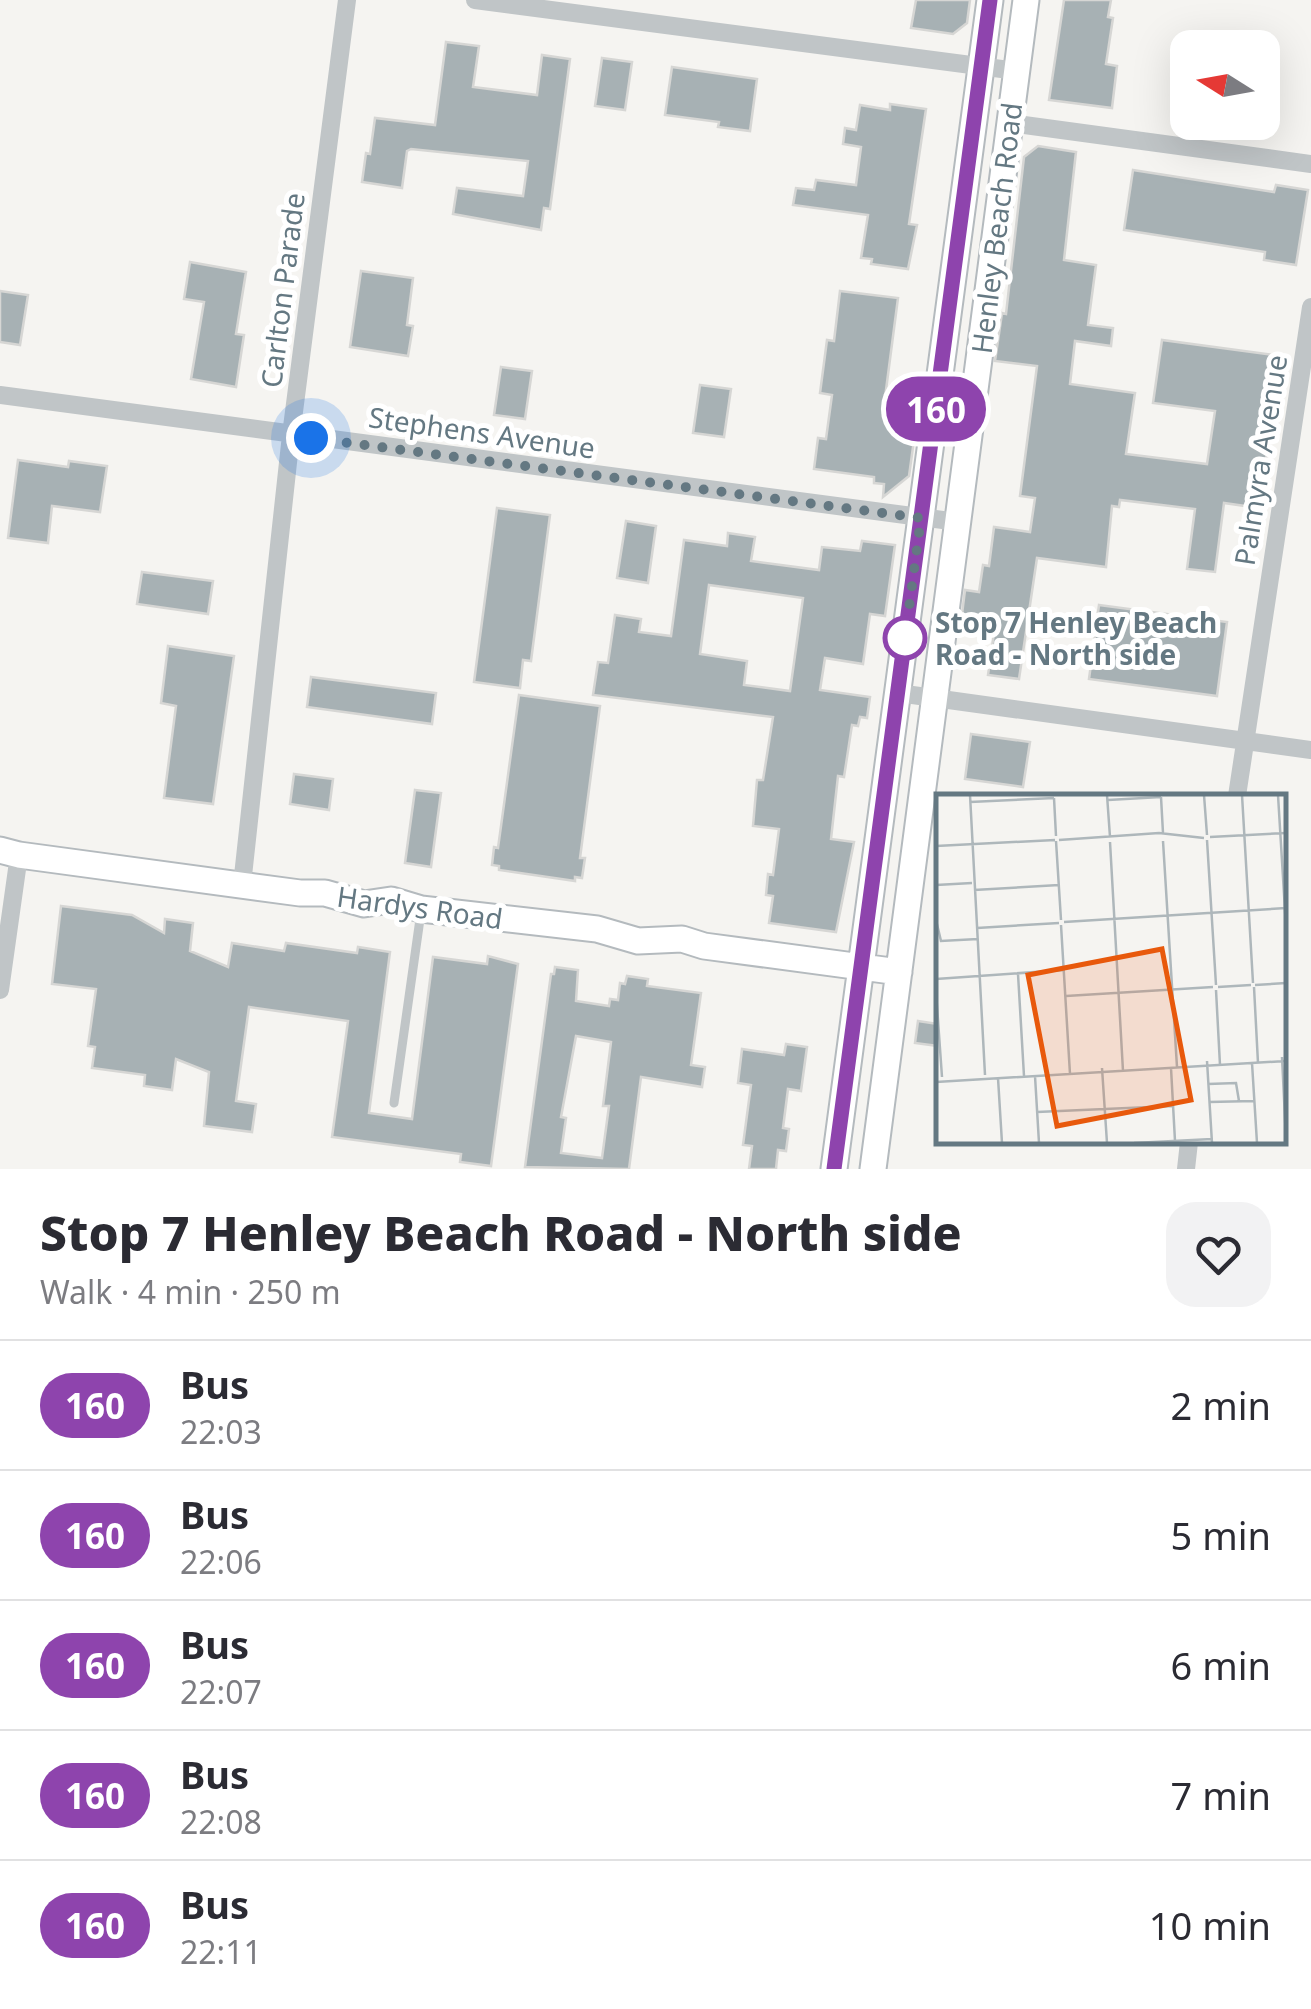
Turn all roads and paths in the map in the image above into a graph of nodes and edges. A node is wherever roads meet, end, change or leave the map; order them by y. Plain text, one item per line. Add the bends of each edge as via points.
1 (348, 0) edge
2 (474, 0) edge
3 (990, 0) edge
4 (1026, 0) edge
5 (981, 67) junction
6 (1016, 71) junction
7 (1010, 122) junction
8 (1311, 164) edge
9 (1311, 307) edge
10 (0, 395) edge
11 (291, 435) junction
12 (921, 518) junction
13 (958, 522) junction
14 (898, 693) junction
15 (935, 698) junction
16 (1244, 741) junction
17 (1311, 750) edge
18 (1237, 794) edge
19 (10, 852) edge
20 (242, 885) junction
21 (422, 910) junction
22 (862, 967) junction
23 (899, 972) junction
24 (0, 990) edge
25 (394, 1103) dead end
26 (1190, 1144) edge
27 (834, 1169) edge
28 (874, 1169) edge
29 (1186, 1169) edge

1 - 11 street, Carlton Parade
2 - 5 street
3 - 5 main road, Henley Beach Road
4 - 6 main road, Henley Beach Road
5 - 6 street
5 - 12 main road, Henley Beach Road
6 - 7 main road, Henley Beach Road
7 - 8 street
7 - 13 main road, Henley Beach Road
9 - 16 street, Palmyra Avenue
10 - 11 street, Stephens Avenue
11 - 12 street, Stephens Avenue
11 - 20 street, Carlton Parade
12 - 13 street, Stephens Avenue
12 - 14 main road, Henley Beach Road
13 - 15 main road, Henley Beach Road
14 - 15 street
14 - 22 main road, Henley Beach Road
15 - 16 street
15 - 23 main road, Henley Beach Road
16 - 17 street
16 - 18 street, Palmyra Avenue
19 - 20 main road, Hardys Road
19 - 24 street
20 - 21 main road, Hardys Road via 364,904 391,900
21 - 22 main road, Hardys Road
21 - 25 lane
22 - 23 main road, Hardys Road
22 - 27 main road, Henley Beach Road
23 - 28 main road, Henley Beach Road
26 - 29 street

